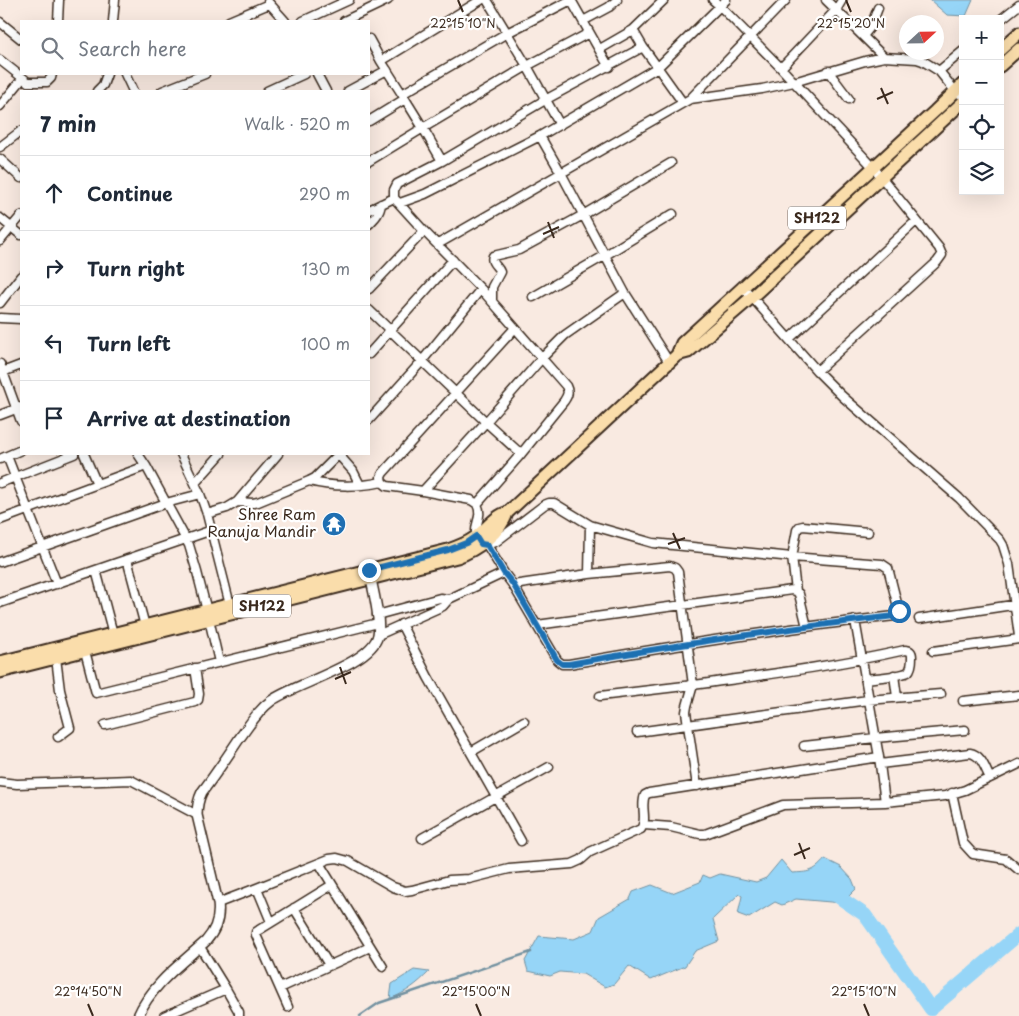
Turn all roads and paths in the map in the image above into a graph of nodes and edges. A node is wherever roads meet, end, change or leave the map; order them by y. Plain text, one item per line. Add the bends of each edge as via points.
1 (59, 0) edge
2 (115, 0) edge
3 (349, 0) edge
4 (388, 0) edge
5 (481, 0) edge
6 (498, 0) edge
7 (571, 0) edge
8 (617, 0) edge
9 (664, 0) edge
10 (713, 0) edge
11 (726, 0) edge
12 (786, 0) edge
13 (826, 0) edge
14 (842, 0) edge
15 (268, 2) edge
16 (488, 2) edge
17 (1019, 5) edge
18 (720, 6) junction
19 (878, 8) dead end
20 (836, 10) junction
21 (1004, 17) edge
22 (360, 18) edge
23 (58, 20) edge
24 (113, 20) edge
25 (231, 20) edge
26 (283, 20) edge
27 (305, 20) edge
28 (583, 21) junction
29 (0, 22) edge
30 (633, 30) junction
31 (589, 32) junction
32 (507, 33) junction
33 (1019, 33) edge
34 (863, 36) junction
35 (20, 38) edge
36 (750, 38) junction
37 (370, 41) edge
38 (1004, 46) edge
39 (643, 47) junction
40 (600, 49) junction
41 (1019, 49) edge
42 (959, 54) edge
43 (884, 57) junction
44 (0, 60) edge
45 (381, 61) junction
46 (1004, 62) edge
47 (527, 66) junction
48 (609, 67) junction
49 (658, 67) junction
50 (781, 68) junction
51 (387, 70) junction
52 (939, 71) junction
53 (828, 72) junction
54 (52, 75) edge
55 (107, 75) edge
56 (125, 75) edge
57 (180, 75) edge
58 (202, 75) edge
59 (302, 75) edge
60 (318, 75) edge
61 (23, 78) junction
62 (184, 82) junction
63 (794, 82) junction
64 (280, 88) edge
65 (959, 89) edge
66 (98, 90) edge
67 (133, 90) edge
68 (164, 90) edge
69 (325, 90) edge
70 (350, 90) edge
71 (959, 91) edge
72 (403, 97) junction
73 (849, 99) dead end
74 (545, 100) junction
75 (686, 101) junction
76 (960, 105) edge
77 (0, 106) edge
78 (370, 120) edge
79 (560, 125) junction
80 (423, 128) junction
81 (20, 132) edge
82 (540, 136) junction
83 (0, 147) edge
84 (0, 159) edge
85 (370, 161) edge
86 (442, 161) junction
87 (671, 163) dead end
88 (873, 167) junction
89 (561, 173) junction
90 (20, 177) edge
91 (881, 177) junction
92 (397, 200) junction
93 (381, 204) junction
94 (370, 210) edge
95 (673, 214) dead end
96 (583, 215) junction
97 (20, 217) edge
98 (0, 218) edge
99 (916, 220) junction
100 (370, 223) edge
101 (11, 227) junction
102 (424, 231) junction
103 (20, 234) edge
104 (0, 241) edge
105 (438, 244) junction
106 (604, 256) junction
107 (453, 260) junction
108 (20, 277) edge
109 (742, 286) junction
110 (370, 288) edge
111 (481, 289) junction
112 (624, 293) junction
113 (533, 297) dead end
114 (752, 298) junction
115 (492, 301) junction
116 (0, 303) edge
117 (370, 311) edge
118 (0, 318) edge
119 (20, 319) edge
120 (515, 328) junction
121 (390, 330) junction
122 (788, 339) junction
123 (370, 353) edge
124 (542, 358) junction
125 (673, 358) junction
126 (422, 361) junction
127 (0, 364) edge
128 (20, 365) edge
129 (817, 371) junction
130 (2, 373) edge
131 (455, 393) junction
132 (19, 408) edge
133 (0, 415) edge
134 (370, 419) edge
135 (486, 422) junction
136 (20, 450) edge
137 (521, 454) junction
138 (71, 455) edge
139 (84, 455) edge
140 (139, 455) edge
141 (181, 455) edge
142 (220, 455) edge
143 (277, 455) edge
144 (338, 455) edge
145 (340, 455) edge
146 (4, 458) edge
147 (146, 466) junction
148 (16, 477) junction
149 (309, 481) junction
150 (382, 482) junction
151 (0, 483) edge
152 (195, 483) junction
153 (97, 484) junction
154 (360, 485) junction
155 (423, 491) junction
156 (200, 494) junction
157 (166, 502) junction
158 (237, 502) junction
159 (477, 504) junction
160 (29, 509) junction
161 (208, 514) junction
162 (0, 520) edge
163 (590, 525) junction
164 (212, 530) junction
165 (868, 532) dead end
166 (186, 538) junction
167 (482, 542) junction
168 (42, 546) junction
169 (792, 557) junction
170 (127, 559) junction
171 (0, 562) edge
172 (96, 570) junction
173 (504, 573) junction
174 (370, 574) junction
175 (590, 574) junction
176 (57, 584) junction
177 (513, 584) junction
178 (796, 591) junction
179 (449, 599) junction
180 (0, 603) edge
181 (682, 604) junction
182 (1017, 604) edge
183 (231, 609) junction
184 (208, 615) junction
185 (377, 619) junction
186 (919, 619) dead end
187 (855, 620) junction
188 (401, 624) junction
189 (537, 625) junction
190 (145, 626) junction
191 (806, 627) junction
192 (113, 634) junction
193 (378, 635) junction
194 (1019, 637) edge
195 (687, 643) junction
196 (85, 651) junction
197 (932, 651) dead end
198 (56, 658) junction
199 (861, 660) junction
200 (25, 661) junction
201 (0, 662) edge
202 (220, 662) junction
203 (195, 668) junction
204 (0, 672) edge
205 (894, 675) junction
206 (865, 679) junction
207 (693, 684) junction
208 (941, 694) dead end
209 (600, 696) dead end
210 (1019, 696) edge
211 (897, 698) junction
212 (868, 700) junction
213 (963, 701) dead end
214 (524, 721) dead end
215 (688, 724) junction
216 (105, 725) dead end
217 (965, 730) dead end
218 (637, 732) dead end
219 (58, 737) dead end
220 (875, 738) junction
221 (804, 746) dead end
222 (471, 752) junction
223 (879, 761) junction
224 (1019, 764) edge
225 (549, 767) dead end
226 (990, 778) junction
227 (0, 782) edge
228 (697, 786) junction
229 (952, 793) junction
230 (496, 797) junction
231 (886, 802) junction
232 (198, 815) junction
233 (644, 825) junction
234 (422, 838) dead end
235 (521, 841) dead end
236 (319, 863) junction
237 (1019, 870) edge
238 (332, 885) junction
239 (257, 888) junction
240 (218, 903) junction
241 (294, 908) junction
242 (271, 922) junction
243 (370, 947) junction
244 (200, 948) junction
245 (329, 965) junction
246 (383, 967) dead end
247 (280, 988) junction
248 (226, 989) junction
249 (288, 1007) dead end
250 (138, 1016) edge
251 (164, 1016) edge
252 (239, 1016) edge

1 - 23 street
2 - 24 street
3 - 27 street
4 - 22 street
5 - 45 street
6 - 16 street
7 - 28 street
7 - 32 street
8 - 28 street
9 - 30 street
10 - 18 street
11 - 18 street
12 - 36 street
13 - 20 street
14 - 20 street
15 - 25 street
15 - 26 street
16 - 32 street
17 - 21 street
18 - 36 street
18 - 49 street
19 - 34 street
20 - 34 street
20 - 50 street
28 - 31 street
29 - 35 street
30 - 39 street
30 - 40 street
31 - 40 street
31 - 47 street
32 - 47 street
32 - 72 street
33 - 38 main road
34 - 43 street
36 - 50 street
36 - 75 street
37 - 45 street
39 - 48 street
39 - 49 street
40 - 48 street
41 - 46 main road
42 - 52 street
43 - 52 street via 917,59
43 - 53 street
44 - 61 street
45 - 51 street
47 - 74 street
47 - 80 street
48 - 74 street
49 - 75 street
49 - 79 street
50 - 63 street
51 - 70 street
51 - 72 street
52 - 65 street
53 - 63 street
53 - 73 street
54 - 61 street via 49,81 44,82 28,82
55 - 66 street
56 - 67 street
57 - 62 street
58 - 62 street
59 - 64 street
60 - 69 street
61 - 77 street
62 - 68 street
63 - 75 street
63 - 88 street
71 - 88 main road, SH122
72 - 78 street
72 - 80 street
74 - 79 street
74 - 86 street
75 - 89 street
76 - 91 main road, SH122
79 - 82 street
80 - 85 street
80 - 86 street
81 - 83 street
82 - 89 street
82 - 92 street via 425,194
84 - 90 street
86 - 92 street via 397,184 394,190
87 - 96 street
88 - 91 street
88 - 109 main road, SH122
89 - 96 street
89 - 105 street
91 - 99 street
91 - 114 main road, SH122
92 - 93 street
92 - 102 street
93 - 94 street
93 - 100 street via 381,210
95 - 106 street
96 - 106 street
96 - 115 street via 519,250 493,256 500,272 492,287
97 - 101 street
98 - 101 street
99 - 122 street
99 - 129 street via 942,256
101 - 103 street
101 - 104 street
102 - 105 street
102 - 110 street
105 - 107 street
106 - 112 street
106 - 113 street
107 - 111 street
107 - 121 street
108 - 116 street
109 - 114 street
109 - 125 main road, SH122 via 682,343
111 - 115 street
111 - 126 street
112 - 124 street via 571,330
112 - 125 street
114 - 122 street
114 - 125 main road, SH122 via 688,352
115 - 120 street
117 - 121 street
118 - 119 street
120 - 124 street
120 - 131 street
121 - 123 street
121 - 126 street
122 - 129 street
124 - 135 street
124 - 137 street via 566,386 567,396
125 - 167 main road, SH122 via 507,513 504,521
126 - 131 street
126 - 134 street
127 - 130 street
128 - 130 street
129 - 182 street via 972,510 1003,545
130 - 132 street
131 - 135 street
131 - 150 street via 383,474
132 - 133 street
135 - 137 street
135 - 155 street
136 - 146 street
137 - 159 street
138 - 148 street
139 - 153 street
140 - 147 street
141 - 152 street
142 - 152 street
143 - 158 street
144 - 149 street
145 - 154 street
146 - 148 street
147 - 153 street
147 - 157 street
148 - 151 street
148 - 160 street
149 - 154 street via 324,485
149 - 158 street via 258,502
150 - 154 street
150 - 155 street via 387,486
152 - 156 street
153 - 160 street
155 - 159 street
156 - 157 street
156 - 161 street
157 - 166 street
157 - 168 street
158 - 161 street
159 - 167 street via 480,513 475,532
160 - 162 street
160 - 168 street
161 - 164 street
163 - 167 street via 549,503 497,541
163 - 169 street via 653,543
163 - 175 street
164 - 166 street
164 - 183 street
165 - 169 street via 803,526 797,530
166 - 170 street
166 - 184 street
167 - 173 street
167 - 174 main road, SH122 via 457,557
168 - 171 street
168 - 176 street
169 - 178 street
169 - 187 street via 882,564 888,568 898,614
170 - 172 street
170 - 190 street
172 - 176 street
172 - 192 street
173 - 177 street
173 - 179 street
174 - 183 main road, SH122
174 - 185 street
175 - 177 street
175 - 181 street via 670,566 678,572
176 - 180 street
177 - 189 street
178 - 181 street
178 - 191 street
179 - 185 street via 440,598
179 - 188 street via 443,606
181 - 189 street
181 - 195 street
182 - 186 street
182 - 194 street
183 - 184 main road, SH122
184 - 190 main road, SH122
184 - 196 main road, SH122
184 - 202 street
185 - 193 street
185 - 202 street
187 - 191 street
187 - 199 street
188 - 193 street
188 - 222 street
189 - 195 street via 562,664
190 - 192 main road, SH122
191 - 195 street
192 - 200 main road, SH122
193 - 232 street via 374,644 361,655 280,696 262,709 202,792 198,800
194 - 197 street
195 - 207 street
196 - 198 main road, SH122
196 - 203 street via 96,693
198 - 200 main road, SH122
198 - 219 street via 70,728
199 - 205 street via 909,650 912,657 908,672
199 - 206 street
199 - 207 street
200 - 201 main road, SH122
200 - 204 main road, SH122
202 - 203 street
203 - 216 street via 199,694 195,702
205 - 206 street
205 - 211 street
206 - 212 street
207 - 209 street
207 - 215 street via 686,706
208 - 211 street
210 - 213 street
211 - 212 street
212 - 215 street
212 - 220 street
214 - 222 street
215 - 218 street
215 - 228 street
217 - 220 street
220 - 221 street
220 - 223 street
222 - 230 street
223 - 226 street via 970,752 979,756
223 - 228 street
223 - 231 street
224 - 226 street
225 - 230 street
226 - 229 street
227 - 232 street via 131,780
228 - 233 street via 645,795
229 - 231 street
229 - 237 street via 963,843 973,854 1006,859
230 - 234 street
230 - 235 street
231 - 233 street via 783,805 705,834
232 - 240 street
233 - 236 street via 572,864 508,869 405,891 342,858
236 - 238 street
236 - 239 street
238 - 241 street
238 - 243 street
239 - 240 street
239 - 242 street
240 - 244 street via 217,924
241 - 242 street
241 - 245 street
242 - 247 street via 256,935
243 - 245 street
243 - 246 street
244 - 248 street
244 - 250 street via 155,988
245 - 247 street
247 - 249 street
248 - 251 street
248 - 252 street

